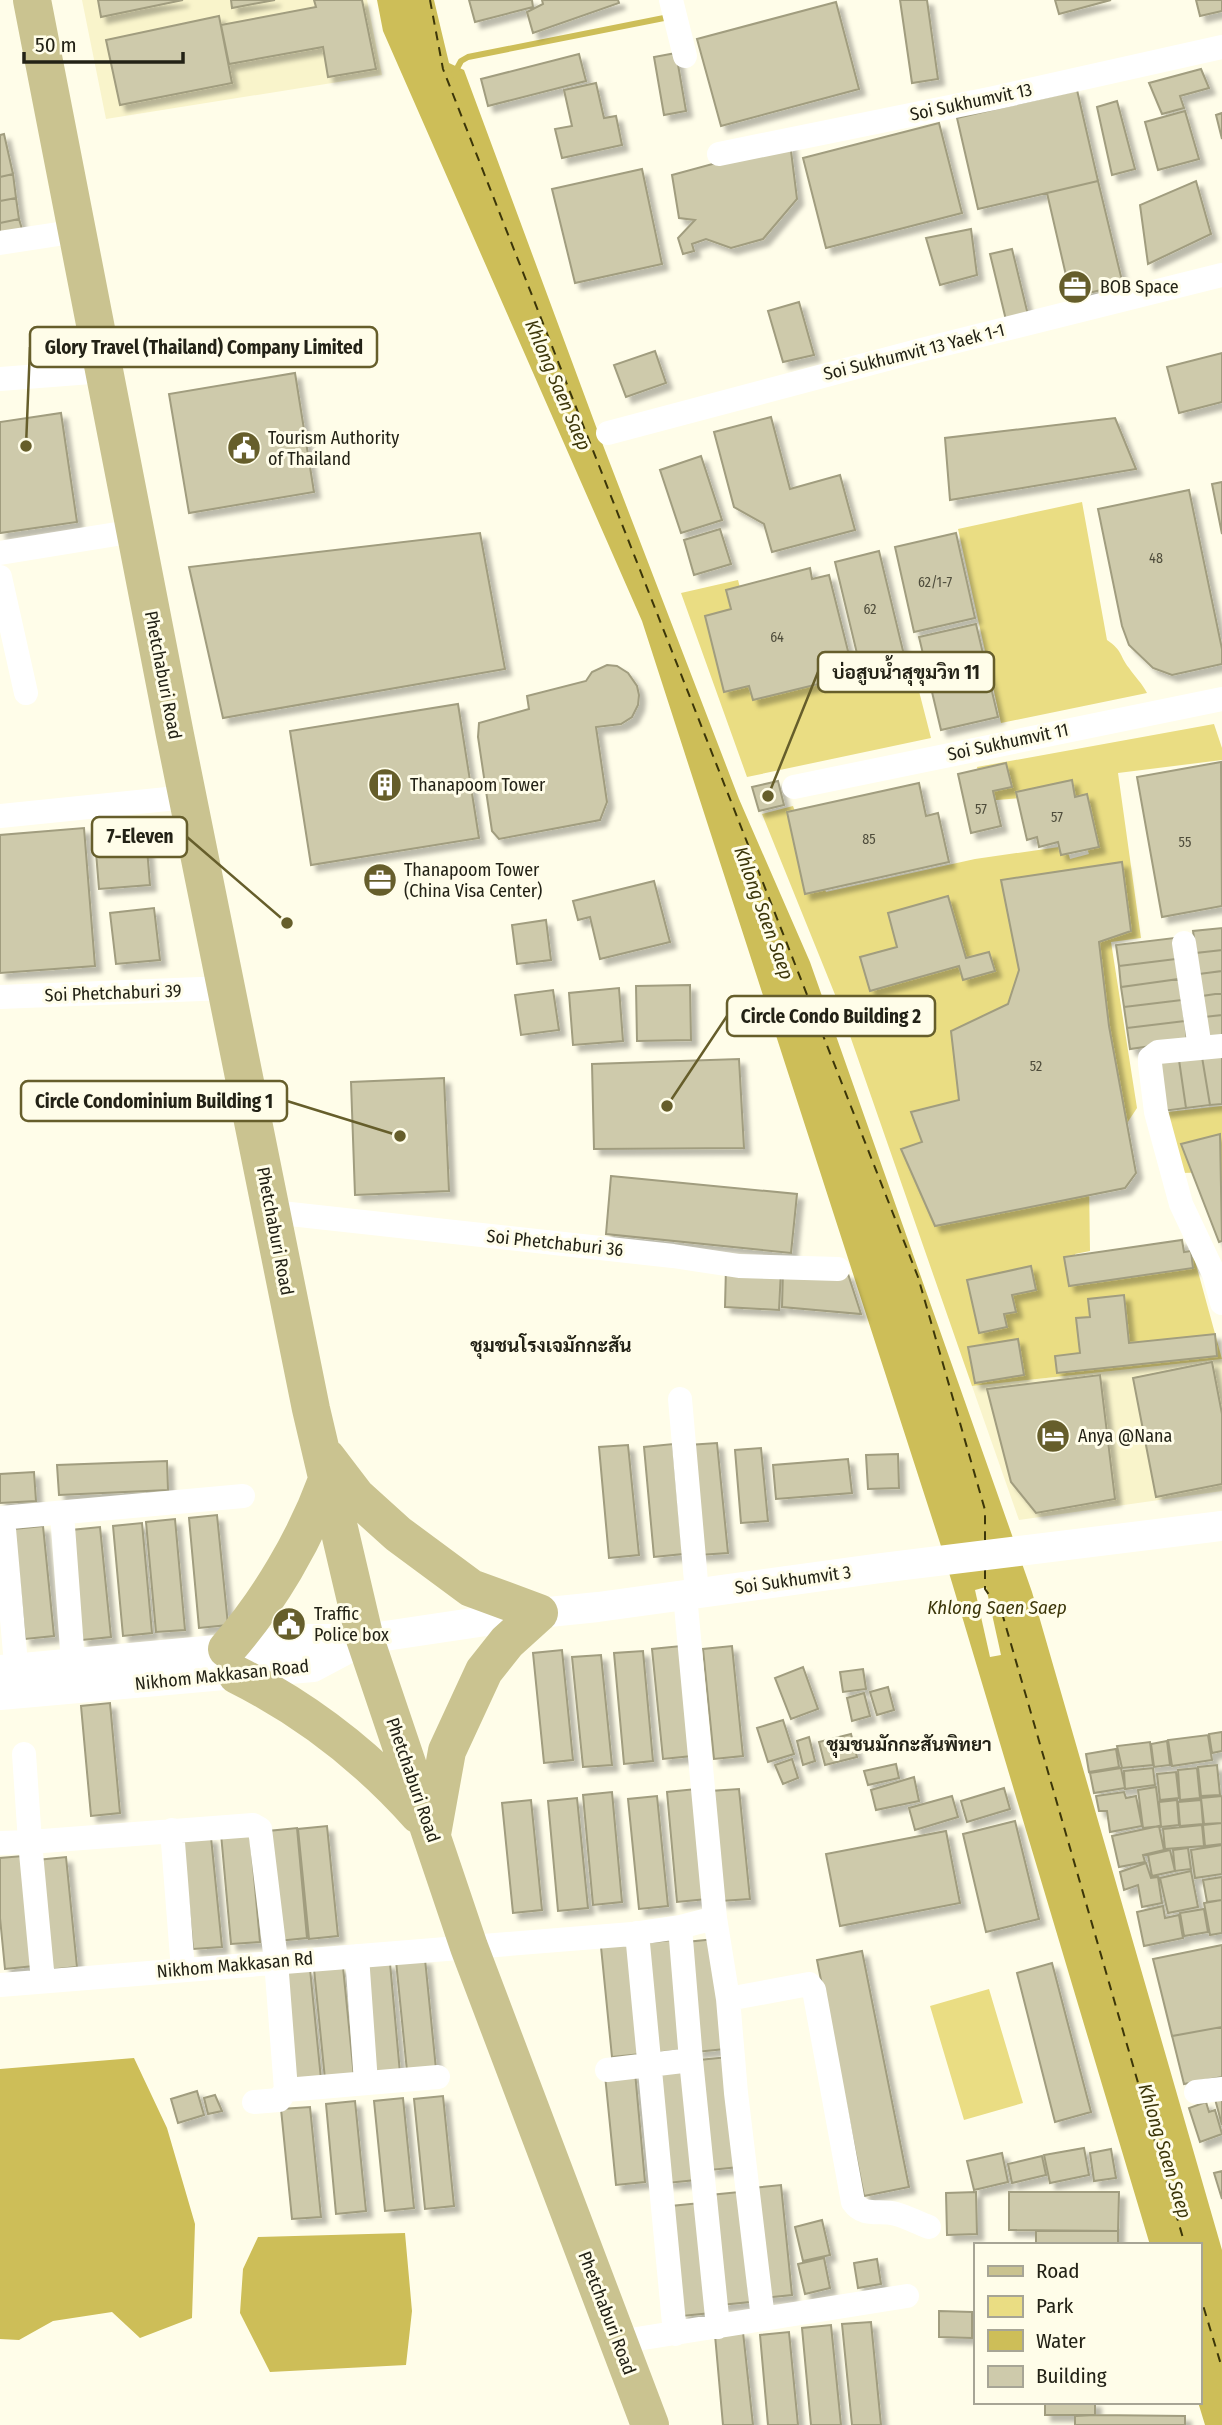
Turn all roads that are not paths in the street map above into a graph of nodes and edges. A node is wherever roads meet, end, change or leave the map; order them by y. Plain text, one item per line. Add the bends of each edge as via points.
1 (32, 0) edge
2 (671, 0) edge
3 (1222, 47) edge
4 (685, 56) dead end
5 (719, 154) dead end
6 (78, 231) junction
7 (0, 243) edge
8 (1222, 275) edge
9 (104, 371) junction
10 (0, 379) edge
11 (608, 433) dead end
12 (135, 531) junction
13 (0, 553) edge
14 (0, 577) edge
15 (26, 693) dead end
16 (1222, 699) edge
17 (794, 787) dead end
18 (187, 797) junction
19 (0, 816) edge
20 (1184, 943) dead end
21 (226, 988) junction
22 (0, 997) edge
23 (1211, 1047) edge
24 (272, 1212) junction
25 (838, 1269) dead end
26 (1222, 1303) edge
27 (680, 1399) dead end
28 (324, 1465) junction
29 (243, 1496) dead end
30 (62, 1513) junction
31 (1, 1518) edge
32 (1222, 1526) edge
33 (691, 1594) junction
34 (539, 1613) junction
35 (365, 1639) junction
36 (72, 1649) dead end
37 (7, 1662) edge
38 (232, 1662) junction
39 (0, 1695) edge
40 (24, 1754) dead end
41 (172, 1830) junction
42 (430, 1831) junction
43 (30, 1842) junction
44 (0, 1843) edge
45 (715, 1917) junction
46 (680, 1927) junction
47 (637, 1933) junction
48 (469, 1947) junction
49 (356, 1956) junction
50 (276, 1961) junction
51 (183, 1970) junction
52 (43, 1981) junction
53 (0, 1985) edge
54 (729, 1999) junction
55 (691, 2060) junction
56 (649, 2064) junction
57 (607, 2070) dead end
58 (438, 2077) dead end
59 (366, 2083) junction
60 (1222, 2089) edge
61 (286, 2090) junction
62 (1196, 2092) dead end
63 (254, 2102) dead end
64 (929, 2227) dead end
65 (907, 2296) dead end
66 (763, 2319) junction
67 (718, 2327) junction
68 (676, 2334) junction
69 (618, 2342) junction
70 (650, 2425) edge

1 - 6 main road, Phetchaburi Road
2 - 4 street
3 - 5 street, Soi Sukhumvit 13
6 - 7 street
6 - 9 main road, Phetchaburi Road
8 - 11 street, Soi Sukhumvit 13 Yaek 1-1
9 - 10 street
9 - 12 main road, Phetchaburi Road
12 - 13 street
12 - 18 main road, Phetchaburi Road
14 - 15 street
16 - 17 street, Soi Sukhumvit 11
18 - 19 street
18 - 21 main road, Phetchaburi Road
20 - 23 street
21 - 22 street, Soi Phetchaburi 39
21 - 24 main road, Phetchaburi Road
23 - 26 street via 1158,1052 1150,1064 1156,1112 1181,1203 1214,1274
24 - 25 street, Soi Phetchaburi 36 via 739,1266
24 - 28 main road, Phetchaburi Road
27 - 33 street
28 - 34 main road via 398,1534 471,1588
28 - 35 main road, Phetchaburi Road
28 - 38 main road via 312,1520
29 - 30 street
30 - 31 street
30 - 36 street
31 - 37 street
32 - 33 street, Soi Sukhumvit 3
33 - 34 street, Soi Sukhumvit 3
33 - 45 street
34 - 35 street, Soi Sukhumvit 3
34 - 42 main road via 484,1671 447,1751
35 - 38 street, Nikhom Makkasan Road via 313,1667
35 - 42 main road, Phetchaburi Road
37 - 38 street, Nikhom Makkasan Road
38 - 39 street, Nikhom Makkasan Road
38 - 42 main road via 392,1785
40 - 43 street
41 - 43 street
41 - 50 street via 253,1825 260,1829
41 - 51 street
42 - 48 main road, Phetchaburi Road
43 - 44 street
43 - 52 street
45 - 46 street, Nikhom Makkasan Rd
45 - 54 street
46 - 47 street, Nikhom Makkasan Rd
46 - 55 street
47 - 48 street, Nikhom Makkasan Rd
47 - 56 street
48 - 49 street, Nikhom Makkasan Rd
48 - 69 main road, Phetchaburi Road
49 - 50 street, Nikhom Makkasan Rd
49 - 59 street
50 - 51 street, Nikhom Makkasan Rd
50 - 61 street
51 - 52 street, Nikhom Makkasan Rd
52 - 53 street, Nikhom Makkasan Rd
54 - 64 street via 809,1984 814,1990 853,2202 865,2212 896,2214
54 - 66 street
55 - 56 street
55 - 67 street
56 - 57 street
56 - 68 street
58 - 59 street
59 - 61 street
60 - 62 street
61 - 63 street via 279,2100
65 - 66 street
66 - 67 street
67 - 68 street
68 - 69 street
69 - 70 main road, Phetchaburi Road

